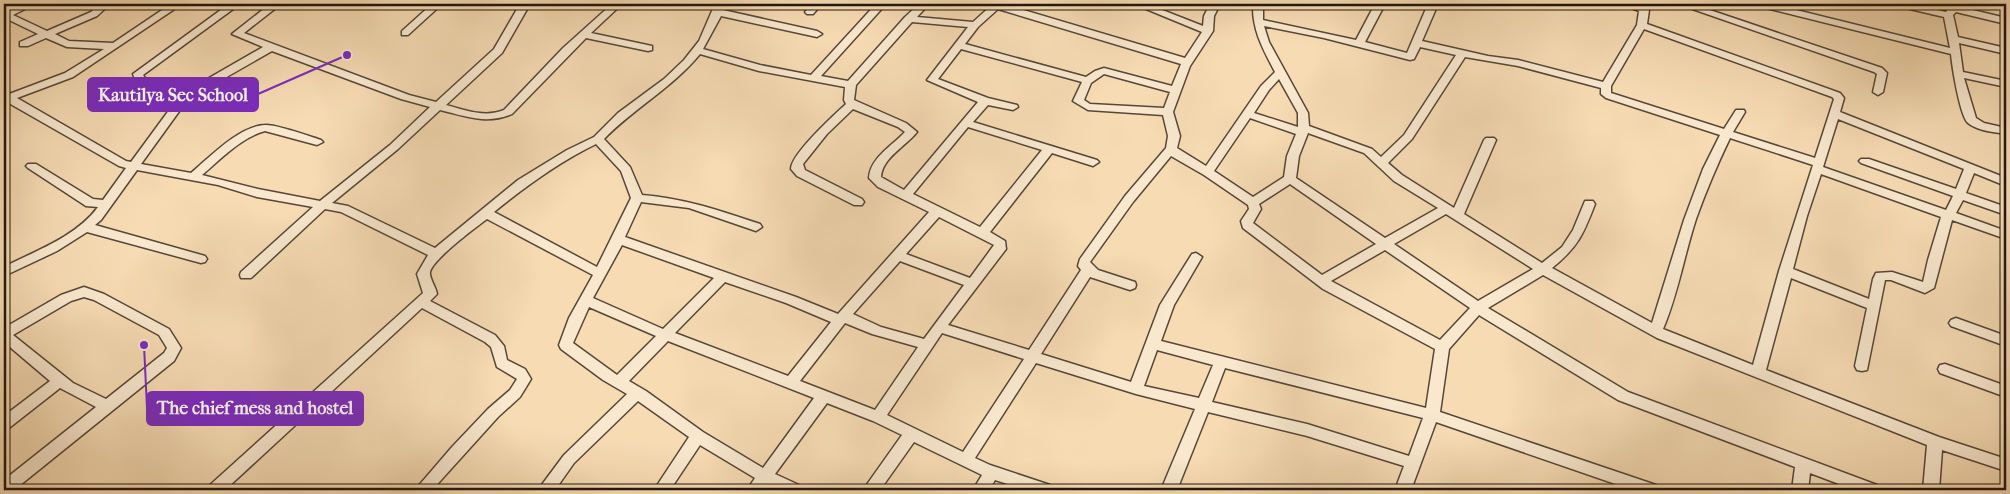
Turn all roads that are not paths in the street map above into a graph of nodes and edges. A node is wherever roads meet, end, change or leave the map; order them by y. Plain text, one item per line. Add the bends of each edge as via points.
1 (30, 4) edge
2 (105, 4) edge
3 (177, 4) edge
4 (235, 4) edge
5 (276, 4) edge
6 (437, 4) edge
7 (525, 4) edge
8 (617, 4) edge
9 (817, 4) edge
10 (881, 4) edge
11 (924, 4) edge
12 (1139, 4) edge
13 (1216, 4) edge
14 (1258, 4) edge
15 (1333, 4) edge
16 (1344, 4) edge
17 (1380, 4) edge
18 (1433, 4) edge
19 (1626, 4) edge
20 (1683, 4) edge
21 (1761, 4) edge
22 (1900, 4) edge
23 (997, 5) edge
24 (1646, 7) edge
25 (719, 8) edge
26 (810, 12) dead end
27 (1948, 15) junction
28 (908, 19) junction
29 (2006, 21) edge
30 (1258, 22) junction
31 (976, 25) junction
32 (1642, 25) junction
33 (1208, 31) junction
34 (405, 33) dead end
35 (817, 34) dead end
36 (47, 35) junction
37 (585, 35) junction
38 (1953, 39) junction
39 (1417, 43) junction
40 (24, 44) dead end
41 (1359, 44) junction
42 (115, 46) junction
43 (960, 46) junction
44 (271, 47) junction
45 (648, 48) dead end
46 (697, 50) junction
47 (2006, 51) edge
48 (1956, 52) junction
49 (1462, 54) junction
50 (1186, 62) junction
51 (1280, 73) junction
52 (1958, 74) junction
53 (814, 78) junction
54 (1086, 80) junction
55 (2006, 84) edge
56 (851, 85) junction
57 (1606, 86) junction
58 (1175, 90) junction
59 (1878, 92) dead end
60 (184, 97) junction
61 (6, 99) edge
62 (985, 101) junction
63 (852, 104) junction
64 (438, 106) junction
65 (1013, 107) dead end
66 (1168, 112) junction
67 (1740, 112) dead end
68 (1834, 113) junction
69 (1247, 114) junction
70 (966, 123) junction
71 (1303, 130) junction
72 (2006, 131) edge
73 (1727, 132) junction
74 (598, 139) junction
75 (1490, 140) dead end
76 (317, 142) dead end
77 (1049, 148) junction
78 (1171, 149) junction
79 (1093, 162) dead end
80 (1383, 162) junction
81 (1865, 162) dead end
82 (32, 166) dead end
83 (136, 166) junction
84 (1818, 166) junction
85 (1970, 168) junction
86 (1208, 172) junction
87 (193, 176) junction
88 (1290, 180) junction
89 (2006, 182) edge
90 (906, 195) junction
91 (1960, 195) junction
92 (637, 198) junction
93 (858, 202) dead end
94 (1253, 203) junction
95 (107, 204) junction
96 (1589, 204) dead end
97 (322, 205) junction
98 (938, 210) junction
99 (2006, 211) edge
100 (486, 212) junction
101 (1452, 212) junction
102 (1948, 216) junction
103 (87, 227) junction
104 (756, 227) dead end
105 (982, 233) junction
106 (2006, 235) edge
107 (618, 239) junction
108 (1385, 244) junction
109 (436, 254) junction
110 (897, 255) junction
111 (1196, 257) dead end
112 (200, 259) dead end
113 (1543, 269) junction
114 (1088, 270) junction
115 (4, 272) edge
116 (1785, 272) junction
117 (601, 274) junction
118 (246, 275) dead end
119 (722, 277) junction
120 (1321, 282) junction
121 (974, 284) junction
122 (1130, 285) dead end
123 (586, 300) junction
124 (421, 302) junction
125 (1874, 306) junction
126 (1478, 307) junction
127 (841, 319) junction
128 (1956, 323) dead end
129 (939, 327) junction
130 (1655, 331) junction
131 (4, 334) edge
132 (665, 335) junction
133 (2006, 341) edge
134 (1152, 344) junction
135 (927, 345) junction
136 (1442, 347) junction
137 (1034, 356) junction
138 (1221, 361) junction
139 (1862, 366) dead end
140 (1945, 369) dead end
141 (1758, 374) junction
142 (61, 380) junction
143 (619, 382) junction
144 (790, 384) junction
145 (1136, 390) junction
146 (2006, 392) edge
147 (637, 393) junction
148 (823, 397) junction
149 (108, 406) junction
150 (1204, 406) junction
151 (1432, 415) junction
152 (878, 417) junction
153 (4, 424) edge
154 (911, 434) junction
155 (698, 436) junction
156 (1935, 442) junction
157 (965, 461) junction
158 (1413, 463) junction
159 (1803, 464) junction
160 (2006, 465) edge
161 (992, 472) junction
162 (764, 476) junction
163 (4, 489) edge
164 (215, 490) edge
165 (423, 490) edge
166 (546, 490) edge
167 (662, 490) edge
168 (755, 490) edge
169 (794, 490) edge
170 (871, 490) edge
171 (981, 490) edge
172 (1045, 490) edge
173 (1169, 490) edge
174 (1403, 490) edge
175 (1651, 490) edge
176 (1800, 490) edge
177 (1872, 490) edge
178 (1931, 490) edge

1 - 36 street via 8,14
2 - 36 street via 94,14
3 - 42 street
4 - 60 street via 138,74 140,80
5 - 44 street via 237,34
6 - 34 street
7 - 64 street via 498,51
8 - 37 street
9 - 26 street
10 - 53 street
11 - 28 street
12 - 33 street
13 - 33 street via 1209,16
14 - 30 street
15 - 16 street
17 - 41 street
18 - 39 street
19 - 24 street
20 - 59 street via 1878,70 1882,73
21 - 48 street
22 - 27 street
23 - 31 street
23 - 50 street
24 - 32 street
25 - 35 street
25 - 46 street via 715,22
27 - 29 street via 1956,9
27 - 38 street
28 - 31 street
28 - 56 street
30 - 41 street
30 - 51 street
31 - 43 street
32 - 57 street
32 - 68 street via 1836,95 1839,98
33 - 50 street
36 - 40 street
36 - 42 street via 67,44
37 - 45 street
37 - 64 street via 502,116 488,118
38 - 47 street
38 - 48 street
39 - 41 street via 1410,57
39 - 49 street
42 - 61 street via 69,75
43 - 54 street
43 - 62 street via 932,80
44 - 60 street
44 - 64 street via 405,97
46 - 53 street via 759,68
46 - 74 street via 659,88 618,118
48 - 52 street
49 - 57 street via 1518,62
49 - 80 street via 1408,137
50 - 58 street
51 - 69 street
51 - 71 street via 1303,113
52 - 55 street
52 - 72 street via 1970,120
53 - 56 street
54 - 58 street via 1104,70
54 - 66 street via 1078,101 1088,107
56 - 63 street via 849,100
57 - 73 street via 1606,94 1615,99
58 - 66 street
60 - 83 street
61 - 83 street via 123,164
62 - 65 street
62 - 70 street
63 - 90 street via 911,132 888,153 875,174 882,184
63 - 93 street via 823,132 797,164 797,169
64 - 97 street via 394,147
66 - 78 street via 1174,136
67 - 73 street
68 - 84 street
68 - 85 street
69 - 71 street
69 - 86 street
70 - 77 street
70 - 90 street
71 - 80 street via 1368,151
71 - 88 street via 1293,156
73 - 84 street
73 - 130 street via 1690,220
74 - 92 street via 626,170
74 - 100 street via 522,183
75 - 101 street
76 - 87 street via 259,128 245,135
77 - 79 street
77 - 105 street
78 - 86 street
78 - 114 street via 1128,199 1097,243 1084,262
80 - 101 street via 1398,178
81 - 91 street
82 - 95 street via 90,203
83 - 87 street
83 - 95 street
84 - 102 street
84 - 116 street
85 - 89 street
85 - 91 street
86 - 94 street
87 - 97 street via 257,193
88 - 94 street
88 - 108 street
90 - 98 street
91 - 99 street
91 - 102 street
92 - 104 street via 691,205
92 - 107 street
94 - 120 street via 1248,225
95 - 103 street
96 - 113 street via 1566,250
97 - 109 street via 344,208
97 - 118 street
98 - 105 street
98 - 110 street
100 - 109 street
100 - 117 street via 543,246
101 - 108 street
101 - 113 street
102 - 106 street
102 - 125 street via 1929,285 1925,288 1892,276 1881,276
103 - 112 street
103 - 115 street
105 - 121 street via 1001,244
107 - 117 street
107 - 119 street
108 - 120 street
108 - 126 street
109 - 124 street via 425,268 430,294
110 - 121 street
110 - 127 street
111 - 134 street via 1167,305
113 - 126 street
113 - 130 street
114 - 122 street
114 - 137 street
116 - 125 street
116 - 141 street
117 - 123 street
119 - 127 street
119 - 132 street
120 - 136 street
121 - 129 street
123 - 132 street
123 - 143 street via 566,345
124 - 164 street
124 - 165 street via 495,343 502,363 524,379 516,393
125 - 139 street
126 - 136 street
126 - 159 street via 1623,396
127 - 135 street via 849,318 877,331
127 - 144 street
128 - 133 street
129 - 135 street
129 - 137 street
130 - 141 street
131 - 142 street
131 - 149 street via 66,298 84,292 164,332 174,348 169,356
132 - 143 street
132 - 144 street
134 - 138 street
134 - 145 street
135 - 152 street
136 - 151 street
137 - 145 street
137 - 157 street
138 - 150 street
138 - 151 street
140 - 146 street
141 - 156 street
142 - 149 street via 68,387
142 - 153 street
143 - 147 street
144 - 148 street
145 - 150 street
147 - 155 street
147 - 166 street via 569,459
148 - 152 street
148 - 162 street
149 - 163 street
150 - 158 street via 1307,430
150 - 173 street
151 - 158 street
151 - 175 street
152 - 154 street
154 - 157 street
154 - 170 street
155 - 162 street
155 - 167 street
156 - 160 street
156 - 178 street
157 - 161 street
158 - 174 street
159 - 176 street
159 - 177 street
161 - 171 street
161 - 172 street
162 - 168 street
162 - 169 street

